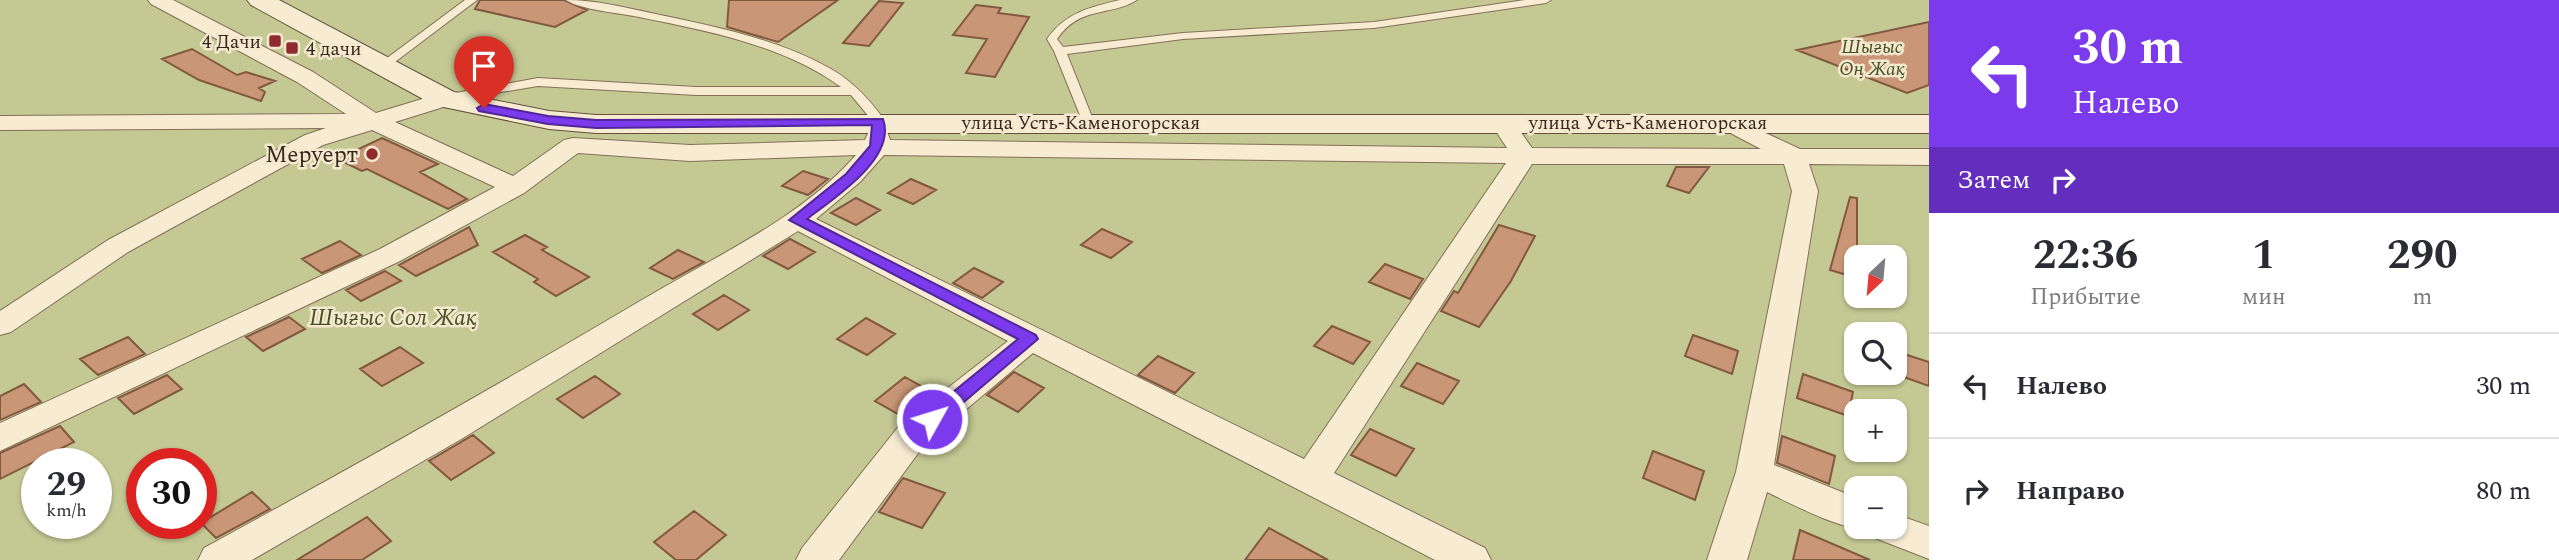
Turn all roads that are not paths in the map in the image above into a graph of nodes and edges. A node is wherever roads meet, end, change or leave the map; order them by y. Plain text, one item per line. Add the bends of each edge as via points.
1 (158, 0) edge
2 (260, 0) edge
3 (472, 0) edge
4 (571, 0) edge
5 (1132, 0) edge
6 (1546, 0) edge
7 (1081, 1) edge
8 (1098, 9) junction
9 (1060, 51) junction
10 (383, 66) junction
11 (854, 91) junction
12 (445, 99) junction
13 (371, 120) junction
14 (1088, 122) junction
15 (1502, 122) junction
16 (1727, 122) junction
17 (0, 123) edge
18 (596, 124) junction
19 (1929, 124) edge
20 (878, 134) junction
21 (573, 145) junction
22 (1524, 156) junction
23 (1794, 156) junction
24 (1929, 157) edge
25 (516, 187) junction
26 (797, 220) junction
27 (0, 325) edge
28 (1030, 339) junction
29 (0, 438) edge
30 (1754, 472) junction
31 (1311, 478) junction
32 (1844, 509) edge
33 (1907, 534) edge
34 (1929, 543) edge
35 (218, 560) edge
36 (816, 560) edge
37 (1472, 560) edge
38 (1727, 560) edge

1 - 13 street via 305,77
2 - 10 street, улица Усть-Каменогорская
3 - 10 lane
4 - 11 lane via 736,35 820,69
5 - 8 lane
6 - 9 lane via 1374,25 1183,36
7 - 8 lane
8 - 9 lane via 1059,26 1052,39
9 - 14 lane
10 - 12 street, улица Усть-Каменогорская
11 - 12 lane via 696,91 538,82
11 - 20 lane
12 - 13 street
12 - 18 street, улица Усть-Каменогорская via 548,120
13 - 17 street
13 - 25 street
13 - 27 street via 314,140 221,188 118,246
14 - 15 street, улица Усть-Каменогорская
14 - 20 street, улица Усть-Каменогорская
15 - 16 street, улица Усть-Каменогорская
15 - 22 street
16 - 19 street, улица Усть-Каменогорская
16 - 23 street
18 - 20 street, улица Усть-Каменогорская
18 - 21 street
20 - 21 street via 690,153
20 - 22 street
20 - 26 street via 851,177
21 - 25 street
22 - 23 street
22 - 31 street
23 - 24 street
23 - 30 street via 1805,191 1802,219
25 - 29 street via 390,255
26 - 28 street
26 - 35 street via 451,429
28 - 31 street
28 - 36 street via 912,435
30 - 32 street
30 - 38 street
31 - 37 street
33 - 34 street

